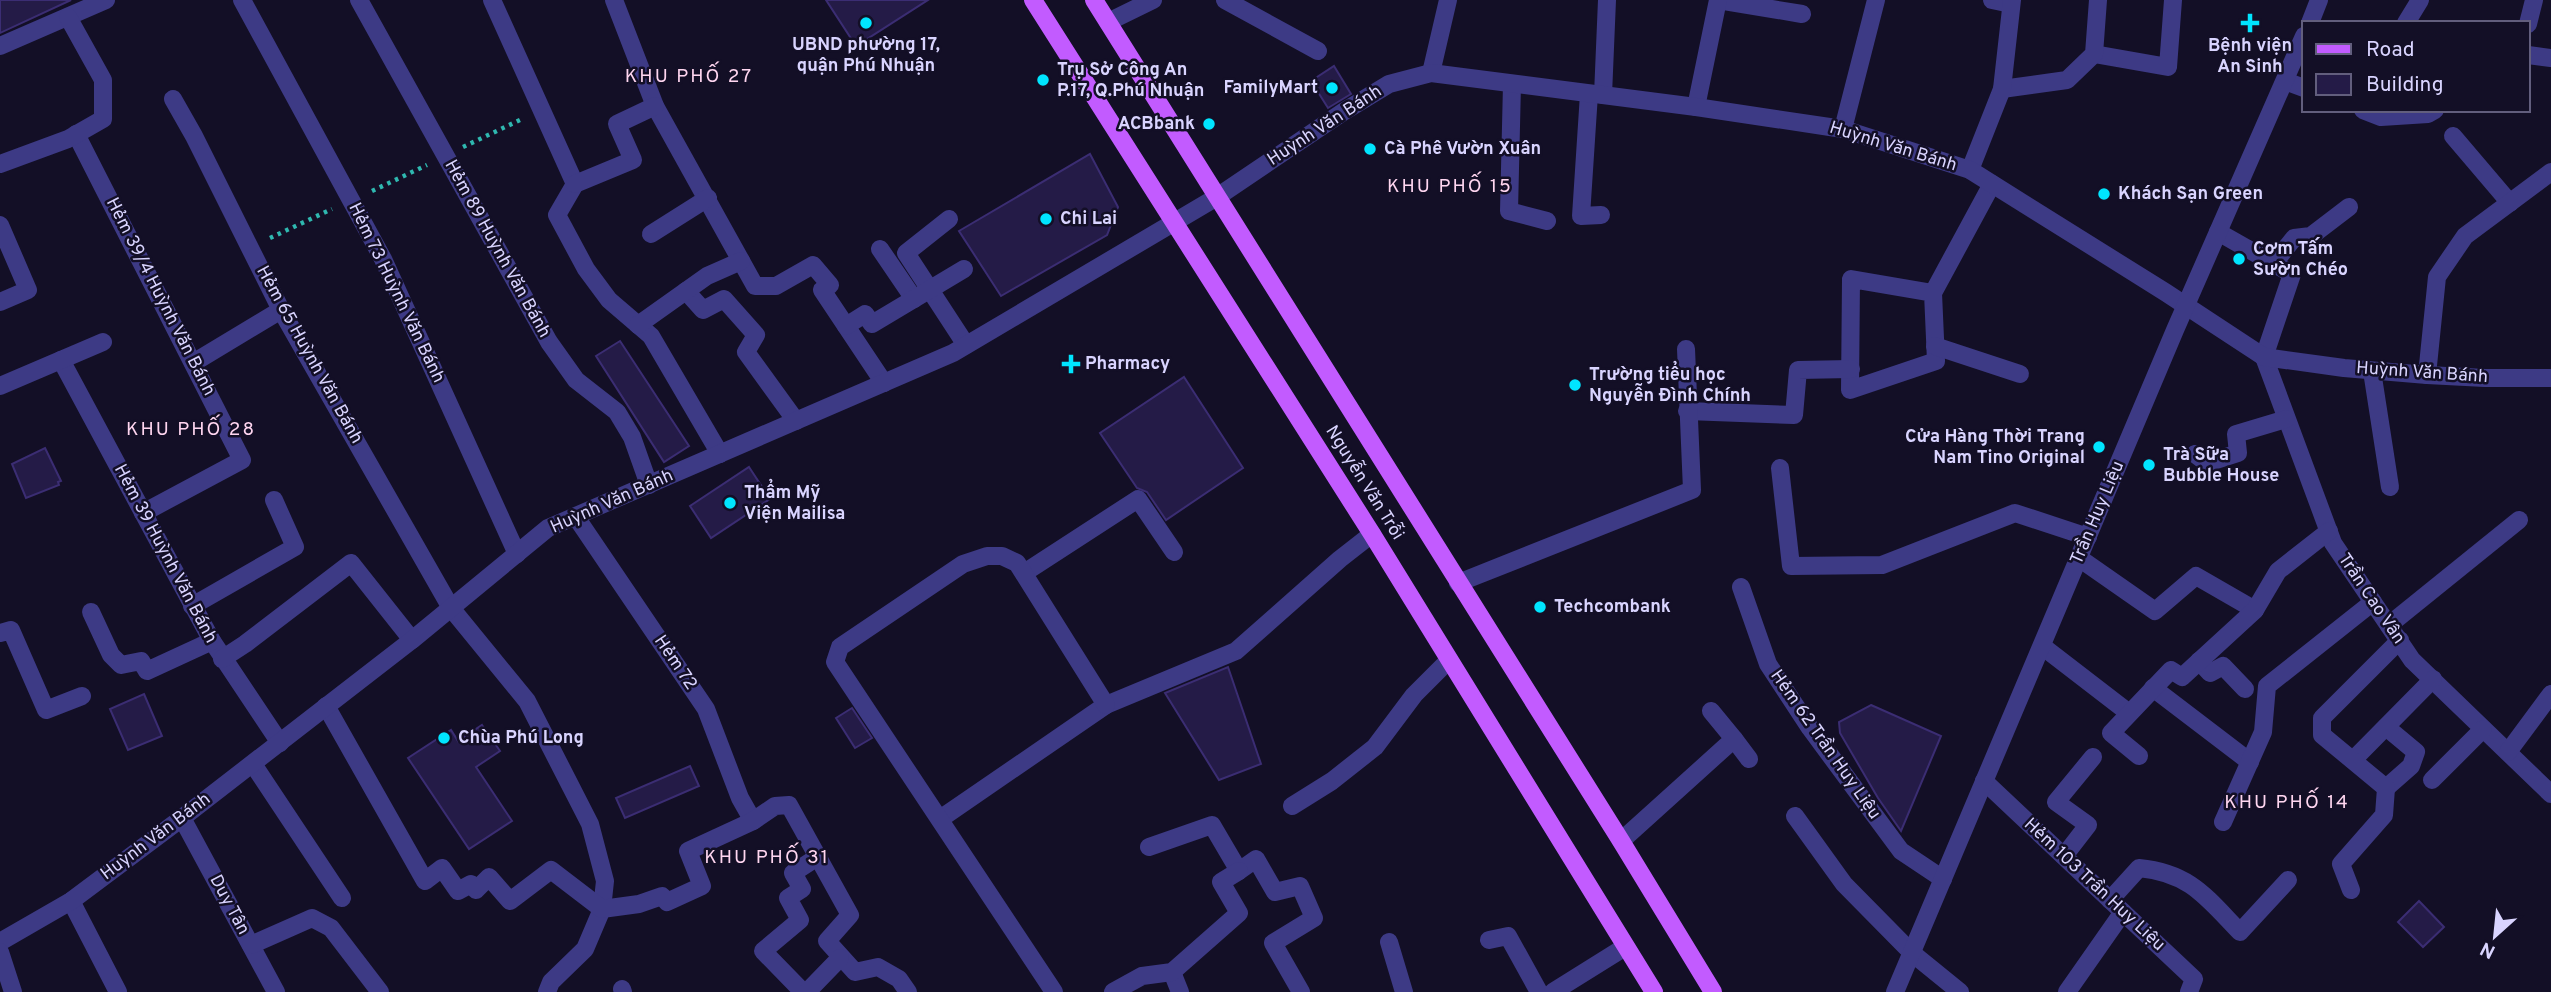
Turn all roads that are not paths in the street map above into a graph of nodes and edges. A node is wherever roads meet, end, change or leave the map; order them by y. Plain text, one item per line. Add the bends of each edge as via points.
1 (106, 0) edge
2 (242, 0) edge
3 (359, 0) edge
4 (492, 0) edge
5 (614, 0) edge
6 (1033, 0) edge
7 (1094, 0) edge
8 (1153, 0) edge
9 (1226, 0) edge
10 (1448, 0) edge
11 (1608, 0) edge
12 (1718, 0) edge
13 (1876, 0) edge
14 (1992, 0) edge
15 (2098, 0) edge
16 (2173, 0) edge
17 (2319, 0) edge
18 (2420, 0) edge
19 (2534, 0) edge
20 (2012, 2) edge
21 (1802, 14) dead end
22 (68, 17) junction
23 (2311, 21) edge
24 (2407, 21) edge
25 (2529, 21) edge
26 (1108, 22) junction
27 (2302, 41) edge
28 (0, 46) edge
29 (1318, 51) dead end
30 (2094, 54) junction
31 (2530, 55) edge
32 (2551, 58) edge
33 (1431, 73) junction
34 (2285, 81) junction
35 (1512, 84) junction
36 (2302, 87) edge
37 (2002, 89) junction
38 (1596, 94) junction
39 (173, 99) dead end
40 (656, 106) junction
41 (1696, 107) junction
42 (2368, 112) edge
43 (2432, 112) edge
44 (1843, 129) junction
45 (76, 134) junction
46 (2453, 136) dead end
47 (0, 164) edge
48 (1970, 170) junction
49 (2551, 172) edge
50 (575, 184) junction
51 (1992, 184) junction
52 (1217, 197) junction
53 (708, 198) junction
54 (2510, 203) junction
55 (2349, 206) dead end
56 (1601, 215) dead end
57 (949, 219) dead end
58 (1547, 221) dead end
59 (1175, 222) junction
60 (0, 225) edge
61 (2218, 232) junction
62 (651, 234) dead end
63 (880, 249) dead end
64 (741, 261) junction
65 (2274, 263) junction
66 (964, 269) dead end
67 (930, 289) junction
68 (686, 291) junction
69 (1933, 293) junction
70 (914, 299) junction
71 (0, 302) edge
72 (2186, 305) junction
73 (281, 310) junction
74 (638, 325) junction
75 (846, 326) junction
76 (103, 342) dead end
77 (966, 345) junction
78 (1936, 346) junction
79 (1686, 349) dead end
80 (2264, 357) junction
81 (61, 360) junction
82 (193, 363) junction
83 (1851, 369) junction
84 (2372, 370) junction
85 (2020, 374) dead end
86 (2427, 375) junction
87 (2551, 378) edge
88 (884, 383) junction
89 (0, 386) edge
90 (1687, 411) junction
91 (2286, 419) junction
92 (796, 421) junction
93 (720, 454) junction
94 (2196, 454) dead end
95 (1780, 468) dead end
96 (649, 485) junction
97 (2390, 487) dead end
98 (274, 500) dead end
99 (143, 513) junction
100 (576, 517) junction
101 (2519, 520) dead end
102 (2329, 531) junction
103 (1372, 534) junction
104 (2088, 537) junction
105 (1174, 552) dead end
106 (517, 554) junction
107 (2079, 558) junction
108 (1024, 573) junction
109 (1458, 583) junction
110 (1741, 587) dead end
111 (2373, 602) junction
112 (192, 606) junction
113 (451, 608) junction
114 (2255, 610) junction
115 (91, 612) dead end
116 (2389, 625) junction
117 (0, 632) edge
118 (411, 640) junction
119 (2399, 640) junction
120 (212, 641) junction
121 (2042, 646) junction
122 (222, 659) junction
123 (1449, 660) junction
124 (2199, 661) junction
125 (2433, 679) junction
126 (2153, 688) junction
127 (2245, 689) dead end
128 (82, 696) dead end
129 (1105, 705) junction
130 (2548, 705) edge
131 (326, 706) junction
132 (1711, 711) dead end
133 (2129, 713) junction
134 (2386, 727) junction
135 (2483, 729) junction
136 (1734, 739) junction
137 (280, 743) junction
138 (2508, 752) junction
139 (2139, 756) dead end
140 (2093, 757) dead end
141 (1749, 759) dead end
142 (2353, 760) junction
143 (2250, 762) junction
144 (253, 764) junction
145 (2432, 780) dead end
146 (1984, 781) junction
147 (2386, 788) junction
148 (2551, 794) edge
149 (1292, 806) dead end
150 (1794, 816) dead end
151 (182, 818) junction
152 (940, 819) junction
153 (753, 821) junction
154 (2223, 822) dead end
155 (1621, 841) junction
156 (1149, 847) dead end
157 (819, 856) junction
158 (2064, 856) junction
159 (1239, 870) junction
160 (1943, 879) junction
161 (2288, 880) dead end
162 (2350, 890) dead end
163 (342, 898) dead end
164 (71, 901) junction
165 (2116, 906) junction
166 (602, 909) junction
167 (1489, 940) dead end
168 (0, 942) edge
169 (1389, 942) dead end
170 (251, 945) junction
171 (1625, 947) junction
172 (0, 951) edge
173 (1912, 953) junction
174 (839, 958) junction
175 (1172, 972) junction
176 (1294, 989) edge
177 (13, 992) edge
178 (118, 992) edge
179 (276, 992) edge
180 (380, 992) edge
181 (547, 992) edge
182 (805, 992) edge
183 (908, 992) edge
184 (1054, 992) edge
185 (1113, 992) edge
186 (1180, 992) edge
187 (1404, 992) edge
188 (1539, 992) edge
189 (1553, 992) edge
190 (1654, 992) edge
191 (1713, 992) edge
192 (1895, 992) edge
193 (1960, 992) edge
194 (2067, 992) edge
195 (2189, 992) edge

1 - 22 street
2 - 106 street, Hẻm 73 Huỳnh Văn Bánh via 383,259
3 - 96 street, Hẻm 89 Huỳnh Văn Bánh via 549,342 576,380 617,412 632,437
4 - 50 street
5 - 40 street
6 - 59 main road, Nguyễn Văn Trỗi
7 - 26 main road, Nguyễn Văn Trỗi
8 - 26 street
9 - 29 street
10 - 33 street
11 - 38 street
12 - 21 street
12 - 41 street
13 - 44 street
14 - 20 street
15 - 30 street
16 - 30 street via 2168,66
17 - 23 street
18 - 24 street
19 - 25 street
20 - 37 street
22 - 28 street
22 - 45 street via 103,80 103,119
26 - 52 main road, Nguyễn Văn Trỗi
27 - 34 street, Trần Huy Liệu
30 - 37 street via 2067,80
31 - 32 street
33 - 35 street, Huỳnh Văn Bánh
33 - 52 street, Huỳnh Văn Bánh via 1389,84
34 - 36 street
34 - 61 street, Trần Huy Liệu
35 - 38 street, Huỳnh Văn Bánh
35 - 58 street via 1508,211
37 - 48 street
38 - 41 street, Huỳnh Văn Bánh
38 - 56 street via 1581,216
39 - 73 street, Hẻm 65 Huỳnh Văn Bánh
40 - 50 street via 617,124 633,160
40 - 53 street
41 - 44 street, Huỳnh Văn Bánh
42 - 43 street via 2381,117
44 - 48 street, Huỳnh Văn Bánh
45 - 47 street
45 - 82 street, Hẻm 39/4 Huỳnh Văn Bánh
46 - 54 street
48 - 51 street, Huỳnh Văn Bánh
49 - 54 street
50 - 74 street via 557,215 586,269 609,300
51 - 69 street
51 - 72 street, Huỳnh Văn Bánh
52 - 59 street, Huỳnh Văn Bánh
52 - 109 main road, Nguyễn Văn Trỗi
53 - 62 street
53 - 64 street
54 - 86 street via 2465,236 2437,277
55 - 65 street via 2311,236 2294,238
57 - 67 street via 906,253
59 - 77 street, Huỳnh Văn Bánh
59 - 103 main road, Nguyễn Văn Trỗi
60 - 71 street via 28,290
61 - 65 street
61 - 72 street, Trần Huy Liệu
63 - 70 street
64 - 68 street
64 - 75 street via 755,286 776,286 813,265 830,285 822,290
65 - 80 street via 2292,274
66 - 67 street
67 - 70 street
67 - 77 street
68 - 74 street
68 - 92 street via 703,310 724,299 756,335 746,352
69 - 78 street
69 - 83 street via 1851,279
70 - 75 street via 872,324 865,314
72 - 80 street, Huỳnh Văn Bánh
72 - 104 street, Trần Huy Liệu
73 - 82 street
73 - 113 street, Hẻm 65 Huỳnh Văn Bánh
74 - 93 street via 652,336
75 - 88 street
76 - 81 street
77 - 88 street, Huỳnh Văn Bánh
78 - 83 street via 1936,361 1850,390
78 - 85 street
79 - 90 street
80 - 84 street, Huỳnh Văn Bánh
80 - 91 street, Trần Cao Vân
81 - 89 street
81 - 99 street, Hẻm 39 Huỳnh Văn Bánh
82 - 99 street, Hẻm 39/4 Huỳnh Văn Bánh via 242,460
83 - 90 street via 1798,370 1794,415
84 - 86 street, Huỳnh Văn Bánh
84 - 97 street
86 - 87 street, Huỳnh Văn Bánh
88 - 92 street, Huỳnh Văn Bánh
90 - 109 street via 1692,490
91 - 94 street via 2236,434 2238,453 2207,463
91 - 102 street, Trần Cao Vân
92 - 93 street, Huỳnh Văn Bánh
93 - 96 street, Huỳnh Văn Bánh
95 - 104 street via 1791,566 1882,565 2015,513
96 - 100 street, Huỳnh Văn Bánh
98 - 112 street via 295,547
99 - 112 street, Hẻm 39 Huỳnh Văn Bánh
100 - 106 street, Huỳnh Văn Bánh via 548,528
100 - 153 street, Hẻm 72 via 706,709
101 - 116 street
102 - 111 street, Trần Cao Vân
102 - 114 street via 2278,571
103 - 123 main road, Nguyễn Văn Trỗi
103 - 129 street via 1236,651
104 - 107 street, Trần Huy Liệu
105 - 108 street via 1138,499
106 - 113 street, Huỳnh Văn Bánh
107 - 114 street via 2155,611 2196,576
107 - 121 street, Trần Huy Liệu
108 - 129 street
108 - 152 street via 1017,562 1002,556 963,564 840,647 835,662
109 - 155 main road, Nguyễn Văn Trỗi
110 - 160 street, Hẻm 62 Trần Huy Liệu via 1768,664 1810,728 1901,851
111 - 116 street, Trần Cao Vân
111 - 143 street via 2267,686 2263,732
112 - 120 street, Hẻm 39 Huỳnh Văn Bánh
113 - 118 street, Huỳnh Văn Bánh
113 - 166 street, Hẻm 65 Huỳnh Văn Bánh via 527,701 590,824 605,881
114 - 124 street
115 - 120 street via 111,655 121,665 141,661 147,671
116 - 119 street, Trần Cao Vân
117 - 128 street via 10,630 46,710
118 - 122 street via 351,563
118 - 131 street, Huỳnh Văn Bánh
119 - 125 street, Trần Cao Vân
119 - 142 street via 2322,718 2322,735
120 - 122 street, Hẻm 39 Huỳnh Văn Bánh
121 - 133 street
121 - 146 street, Trần Huy Liệu
122 - 137 street, Hẻm 39 Huỳnh Văn Bánh
123 - 149 street via 1414,695 1375,747
123 - 171 main road, Nguyễn Văn Trỗi
124 - 126 street via 2182,677 2171,670
124 - 127 street via 2210,673 2223,666
125 - 134 street
125 - 135 street, Trần Cao Vân
126 - 133 street
126 - 143 street
129 - 152 street
130 - 138 street
131 - 137 street, Huỳnh Văn Bánh
131 - 166 street via 425,881 442,868 458,891 471,884 476,890 489,877 510,901 551,870
132 - 136 street
133 - 139 street via 2111,733
134 - 142 street
134 - 147 street via 2416,752 2411,766
135 - 138 street, Trần Cao Vân
135 - 145 street
136 - 141 street
136 - 155 street
137 - 144 street, Huỳnh Văn Bánh
138 - 148 street, Trần Cao Vân
140 - 158 street via 2056,802 2088,825
142 - 147 street
143 - 154 street
144 - 151 street, Huỳnh Văn Bánh
144 - 163 street
146 - 158 street, Hẻm 103 Trần Huy Liệu
146 - 160 street, Trần Huy Liệu
147 - 162 street via 2384,815 2341,863
150 - 173 street via 1844,884
151 - 164 street, Huỳnh Văn Bánh
151 - 170 street, Duy Tân
152 - 184 street
153 - 157 street via 775,806 789,805
153 - 166 street via 688,851 702,886 667,902 662,896
155 - 191 main road, Nguyễn Văn Trỗi
156 - 159 street via 1212,825
157 - 174 street via 850,915 827,941
157 - 182 street via 793,873 802,889 788,898 800,920 763,951
158 - 165 street, Hẻm 103 Trần Huy Liệu
159 - 175 street via 1222,882 1239,914
159 - 176 street via 1256,859 1275,892 1300,886 1314,918 1273,943
160 - 173 street, Trần Huy Liệu
161 - 165 street via 2240,932 2194,886 2162,870 2139,868
164 - 168 street, Huỳnh Văn Bánh
164 - 178 street
165 - 194 street
165 - 195 street, Hẻm 103 Trần Huy Liệu via 2194,979
166 - 181 street via 585,949 551,982
167 - 188 street via 1508,936
169 - 187 street
170 - 179 street, Duy Tân
170 - 180 street via 312,918 331,928
171 - 189 street
171 - 190 main road, Nguyễn Văn Trỗi
172 - 177 street
173 - 192 street, Trần Huy Liệu
173 - 193 street
174 - 182 street
174 - 183 street via 855,972 878,967 887,970
175 - 185 street via 1142,976
175 - 186 street

